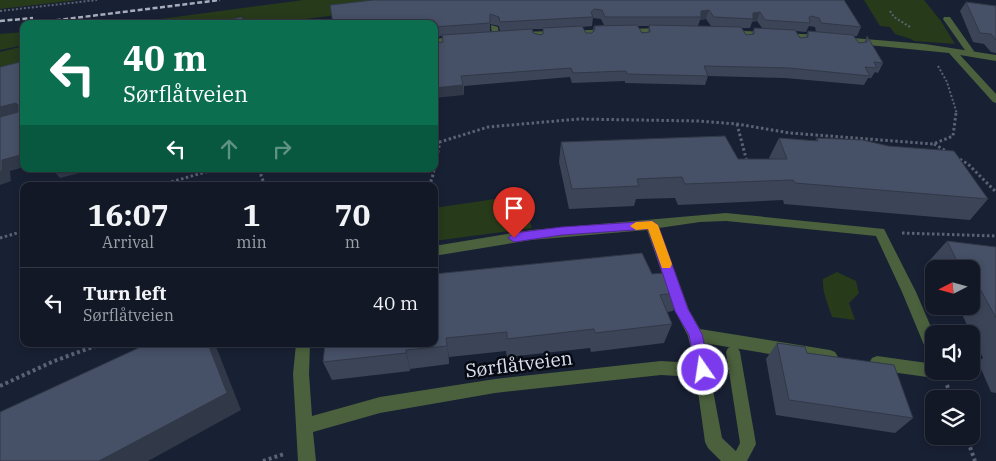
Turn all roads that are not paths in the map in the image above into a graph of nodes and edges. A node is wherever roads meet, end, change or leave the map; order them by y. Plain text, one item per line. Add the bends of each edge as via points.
1 (947, 19) dead end
2 (754, 25) edge
3 (494, 27) edge
4 (810, 29) edge
5 (674, 30) edge
6 (716, 31) edge
7 (758, 33) junction
8 (493, 36) joint
9 (472, 38) edge
10 (813, 38) junction
11 (439, 41) edge
12 (952, 51) junction
13 (972, 54) junction
14 (996, 58) edge
15 (996, 100) edge
16 (652, 225) junction
17 (438, 250) edge
18 (925, 330) edge
19 (695, 334) junction
20 (303, 347) edge
21 (733, 352) dead end
22 (840, 358) edge
23 (859, 361) edge
24 (703, 370) junction
25 (925, 370) edge
26 (304, 426) junction
27 (307, 461) edge
28 (734, 461) edge
29 (739, 461) edge

1 - 13 lane
2 - 7 lane
3 - 8 lane
4 - 10 lane
5 - 8 street via 653,27 642,34 598,26 586,35 547,29 537,37
6 - 7 street via 744,36
7 - 10 street via 797,40
9 - 11 street
10 - 12 street via 855,45
12 - 13 street
12 - 15 street
13 - 14 street
16 - 17 street via 531,235
16 - 18 street via 726,217 880,232
16 - 19 street via 682,311
19 - 22 street
19 - 24 street
20 - 26 street via 300,374
21 - 29 lane via 748,444
23 - 25 street
24 - 26 street, Sørflåtveien via 661,368 495,386 380,405
24 - 28 street via 714,442
26 - 27 street

